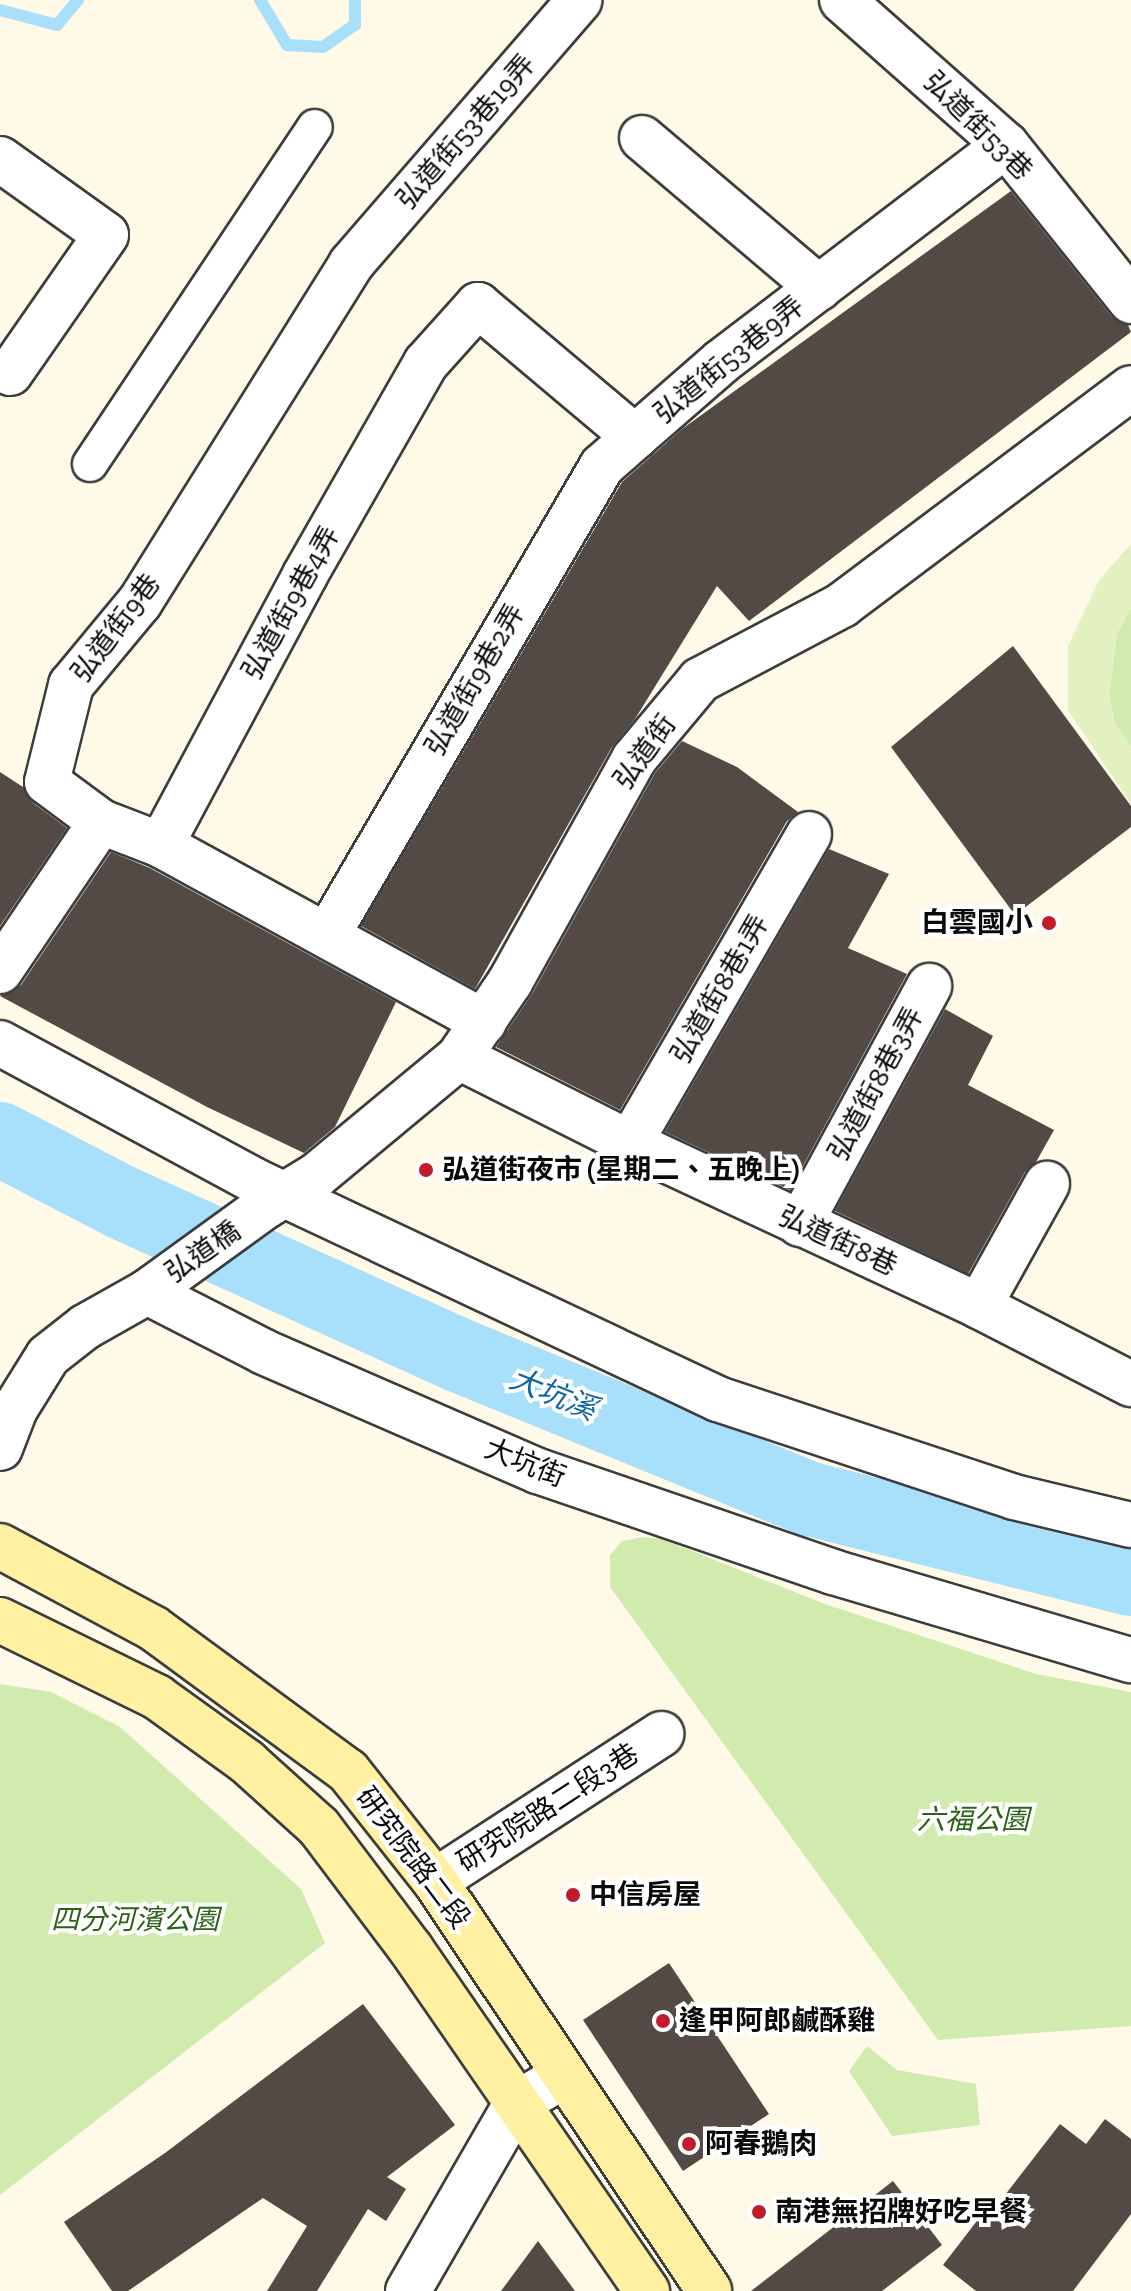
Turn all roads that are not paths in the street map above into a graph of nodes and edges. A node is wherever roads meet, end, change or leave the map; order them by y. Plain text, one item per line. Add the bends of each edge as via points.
1 (580, 0) edge
2 (842, 0) edge
3 (315, 127) dead end
4 (642, 138) dead end
5 (1006, 145) junction
6 (0, 159) edge
7 (351, 264) joint
8 (819, 288) junction
9 (1131, 301) edge
10 (426, 363) joint
11 (10, 373) dead end
12 (1131, 388) edge
13 (635, 437) junction
14 (90, 464) dead end
15 (101, 822) junction
16 (809, 834) dead end
17 (161, 845) junction
18 (328, 934) junction
19 (0, 971) edge
20 (929, 986) dead end
21 (484, 1022) junction
22 (0, 1043) edge
23 (459, 1057) junction
24 (630, 1143) junction
25 (1047, 1184) dead end
26 (272, 1204) junction
27 (800, 1224) junction
28 (147, 1292) junction
29 (979, 1306) junction
30 (1131, 1384) edge
31 (0, 1448) edge
32 (1131, 1525) edge
33 (0, 1546) edge
34 (0, 1620) edge
35 (1131, 1660) edge
36 (661, 1734) dead end
37 (435, 1881) junction
38 (565, 2075) junction
39 (516, 2104) junction
40 (408, 2291) edge
41 (647, 2291) edge
42 (709, 2291) edge

1 - 7 street, 弘道街53巷19弄
2 - 5 street, 弘道街53巷
3 - 14 street
4 - 8 street, 弘道街53巷9弄
5 - 8 street, 弘道街53巷9弄
5 - 9 street, 弘道街53巷
6 - 11 street via 106,235
7 - 15 street, 弘道街9巷 via 140,602 71,685 47,782
8 - 13 street, 弘道街53巷9弄 via 721,362
10 - 13 street, 弘道街53巷9弄 via 478,305
10 - 17 street, 弘道街9巷4弄
12 - 21 street, 弘道街 via 842,605 700,680 634,759
13 - 18 street, 弘道街9巷2弄 via 602,466
15 - 17 street, 弘道街9巷
15 - 19 street
16 - 24 street, 弘道街8巷1弄
17 - 18 street, 弘道街9巷
18 - 21 street, 弘道街9巷
20 - 27 street, 弘道街8巷3弄
21 - 23 street, 弘道街
22 - 26 street
23 - 24 street, 弘道街8巷
23 - 26 street, 弘道街 via 317,1175
24 - 27 street, 弘道街8巷
25 - 29 street
26 - 28 street, 弘道橋
26 - 32 street via 718,1399 1014,1497
27 - 29 street, 弘道街8巷
28 - 31 street via 85,1327 48,1356 15,1409
28 - 35 street, 大坑街 via 264,1352 538,1471 833,1572
29 - 30 street, 弘道街8巷
33 - 37 main road, 研究院路二段 via 153,1628 276,1715 348,1771
34 - 39 main road, 研究院路二段 via 157,1697 247,1762 319,1827 411,1949
36 - 37 street, 研究院路二段3巷
37 - 38 main road, 研究院路二段
38 - 39 street
38 - 42 main road, 研究院路二段
39 - 40 street
39 - 41 main road, 研究院路二段

